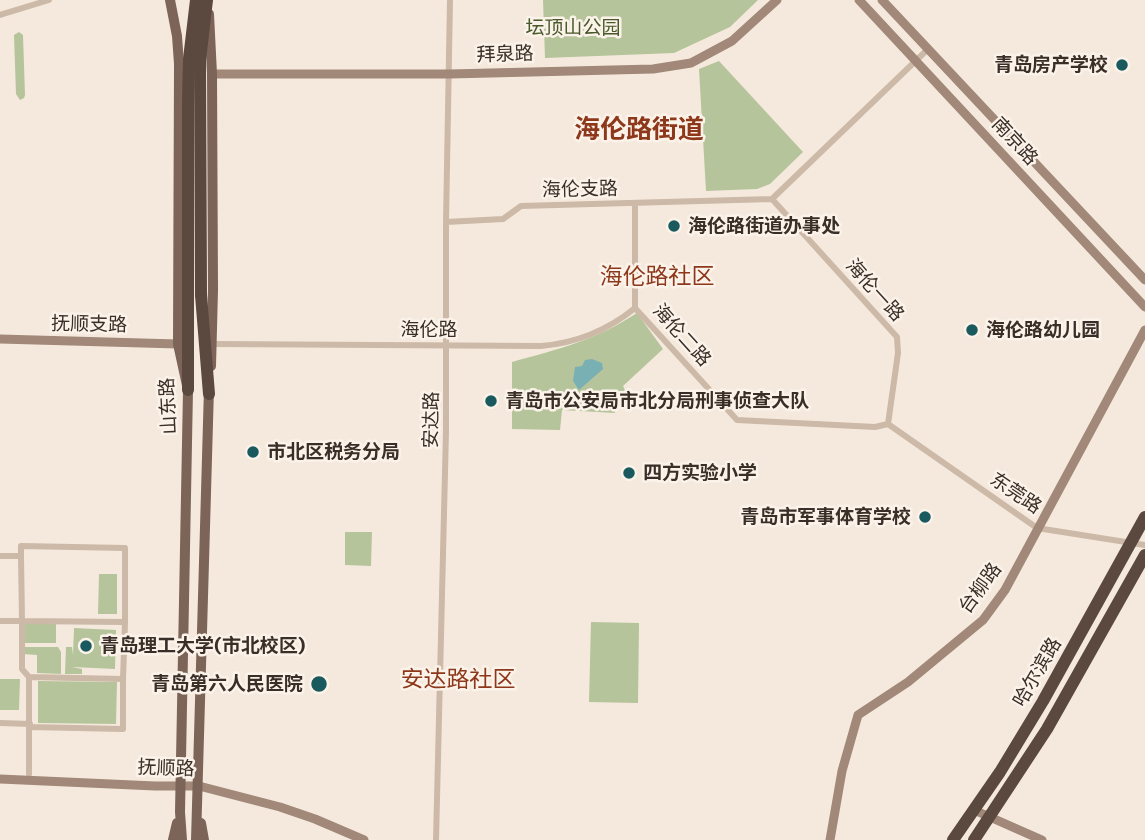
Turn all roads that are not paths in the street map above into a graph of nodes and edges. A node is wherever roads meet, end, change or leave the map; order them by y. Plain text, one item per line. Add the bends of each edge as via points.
1 (49, 0) edge
2 (168, 0) edge
3 (196, 0) edge
4 (207, 0) edge
5 (450, 0) edge
6 (777, 0) edge
7 (859, 0) edge
8 (882, 0) edge
9 (0, 15) edge
10 (929, 49) junction
11 (916, 61) junction
12 (212, 74) junction
13 (450, 74) junction
14 (772, 199) junction
15 (635, 204) junction
16 (446, 222) junction
17 (1145, 280) edge
18 (195, 295) junction
19 (1145, 307) edge
20 (635, 308) junction
21 (1145, 330) edge
22 (0, 340) edge
23 (178, 344) junction
24 (213, 344) junction
25 (447, 346) junction
26 (188, 390) junction
27 (209, 394) junction
28 (888, 424) junction
29 (1145, 517) edge
30 (1037, 527) junction
31 (1130, 542) junction
32 (1145, 545) edge
33 (1145, 555) edge
34 (0, 556) edge
35 (21, 556) junction
36 (0, 621) edge
37 (22, 621) junction
38 (125, 622) junction
39 (29, 677) junction
40 (124, 679) junction
41 (0, 723) edge
42 (30, 725) junction
43 (29, 777) junction
44 (0, 779) edge
45 (181, 786) junction
46 (199, 786) junction
47 (974, 810) junction
48 (180, 812) junction
49 (198, 812) junction
50 (990, 817) junction
51 (173, 840) edge
52 (182, 840) edge
53 (196, 840) edge
54 (204, 840) edge
55 (364, 840) edge
56 (436, 840) edge
57 (830, 840) edge
58 (953, 840) edge
59 (974, 840) edge
60 (1042, 840) edge

1 - 9 street
2 - 23 main road, 山东路 via 174,14 179,64
3 - 18 highway via 188,100
4 - 12 main road, 山东路
4 - 18 highway, bridge via 200,60
5 - 13 street, 安达路
6 - 13 street, 拜泉路 via 732,41 691,63 653,69
7 - 11 street, 南京路
8 - 10 street, 南京路
10 - 11 street
10 - 17 street, 南京路
11 - 14 street
11 - 19 street, 南京路
12 - 13 street, 拜泉路
12 - 24 main road, 山东路
13 - 16 street, 安达路
14 - 15 street
14 - 28 street, 海伦一路 via 897,337
15 - 16 street, 海伦支路 via 521,206 503,219
15 - 20 street, 海伦二路
16 - 25 street, 安达路
18 - 26 highway
18 - 27 highway
20 - 25 street, 海伦路 via 600,331 563,342
20 - 28 street, 海伦二路 via 737,420
21 - 30 street, 台柳路
22 - 23 street, 抚顺支路
23 - 26 main road, 山东路
24 - 25 street, 海伦路
24 - 27 main road, 山东路
25 - 56 street, 安达路
26 - 45 main road, 山东路
27 - 46 main road, 山东路
28 - 30 street, 东莞路
29 - 31 highway, 哈尔滨路
30 - 31 street, 东莞路
30 - 57 street, 台柳路 via 1005,590 983,620 908,682 858,715
31 - 32 street, 东莞路
31 - 47 highway, 哈尔滨路 via 1043,701
33 - 50 highway, 哈尔滨路 via 1047,729
34 - 35 street
35 - 37 street
35 - 38 street via 22,547 125,548
36 - 37 street
37 - 38 street
37 - 39 street via 22,669
38 - 40 street
39 - 40 street
39 - 42 street
40 - 42 street via 123,729
41 - 42 street
42 - 43 street
43 - 44 street, 抚顺路
43 - 45 street, 抚顺路
45 - 46 street, 抚顺路
45 - 48 main road, 山东路
46 - 49 main road, 山东路
46 - 55 street, 抚顺路 via 280,807
47 - 50 street
47 - 58 highway, 哈尔滨路
48 - 51 main road, 山东路
48 - 52 main road, 山东路
49 - 53 main road, 山东路
49 - 54 main road, 山东路
50 - 59 highway, 哈尔滨路
50 - 60 street

